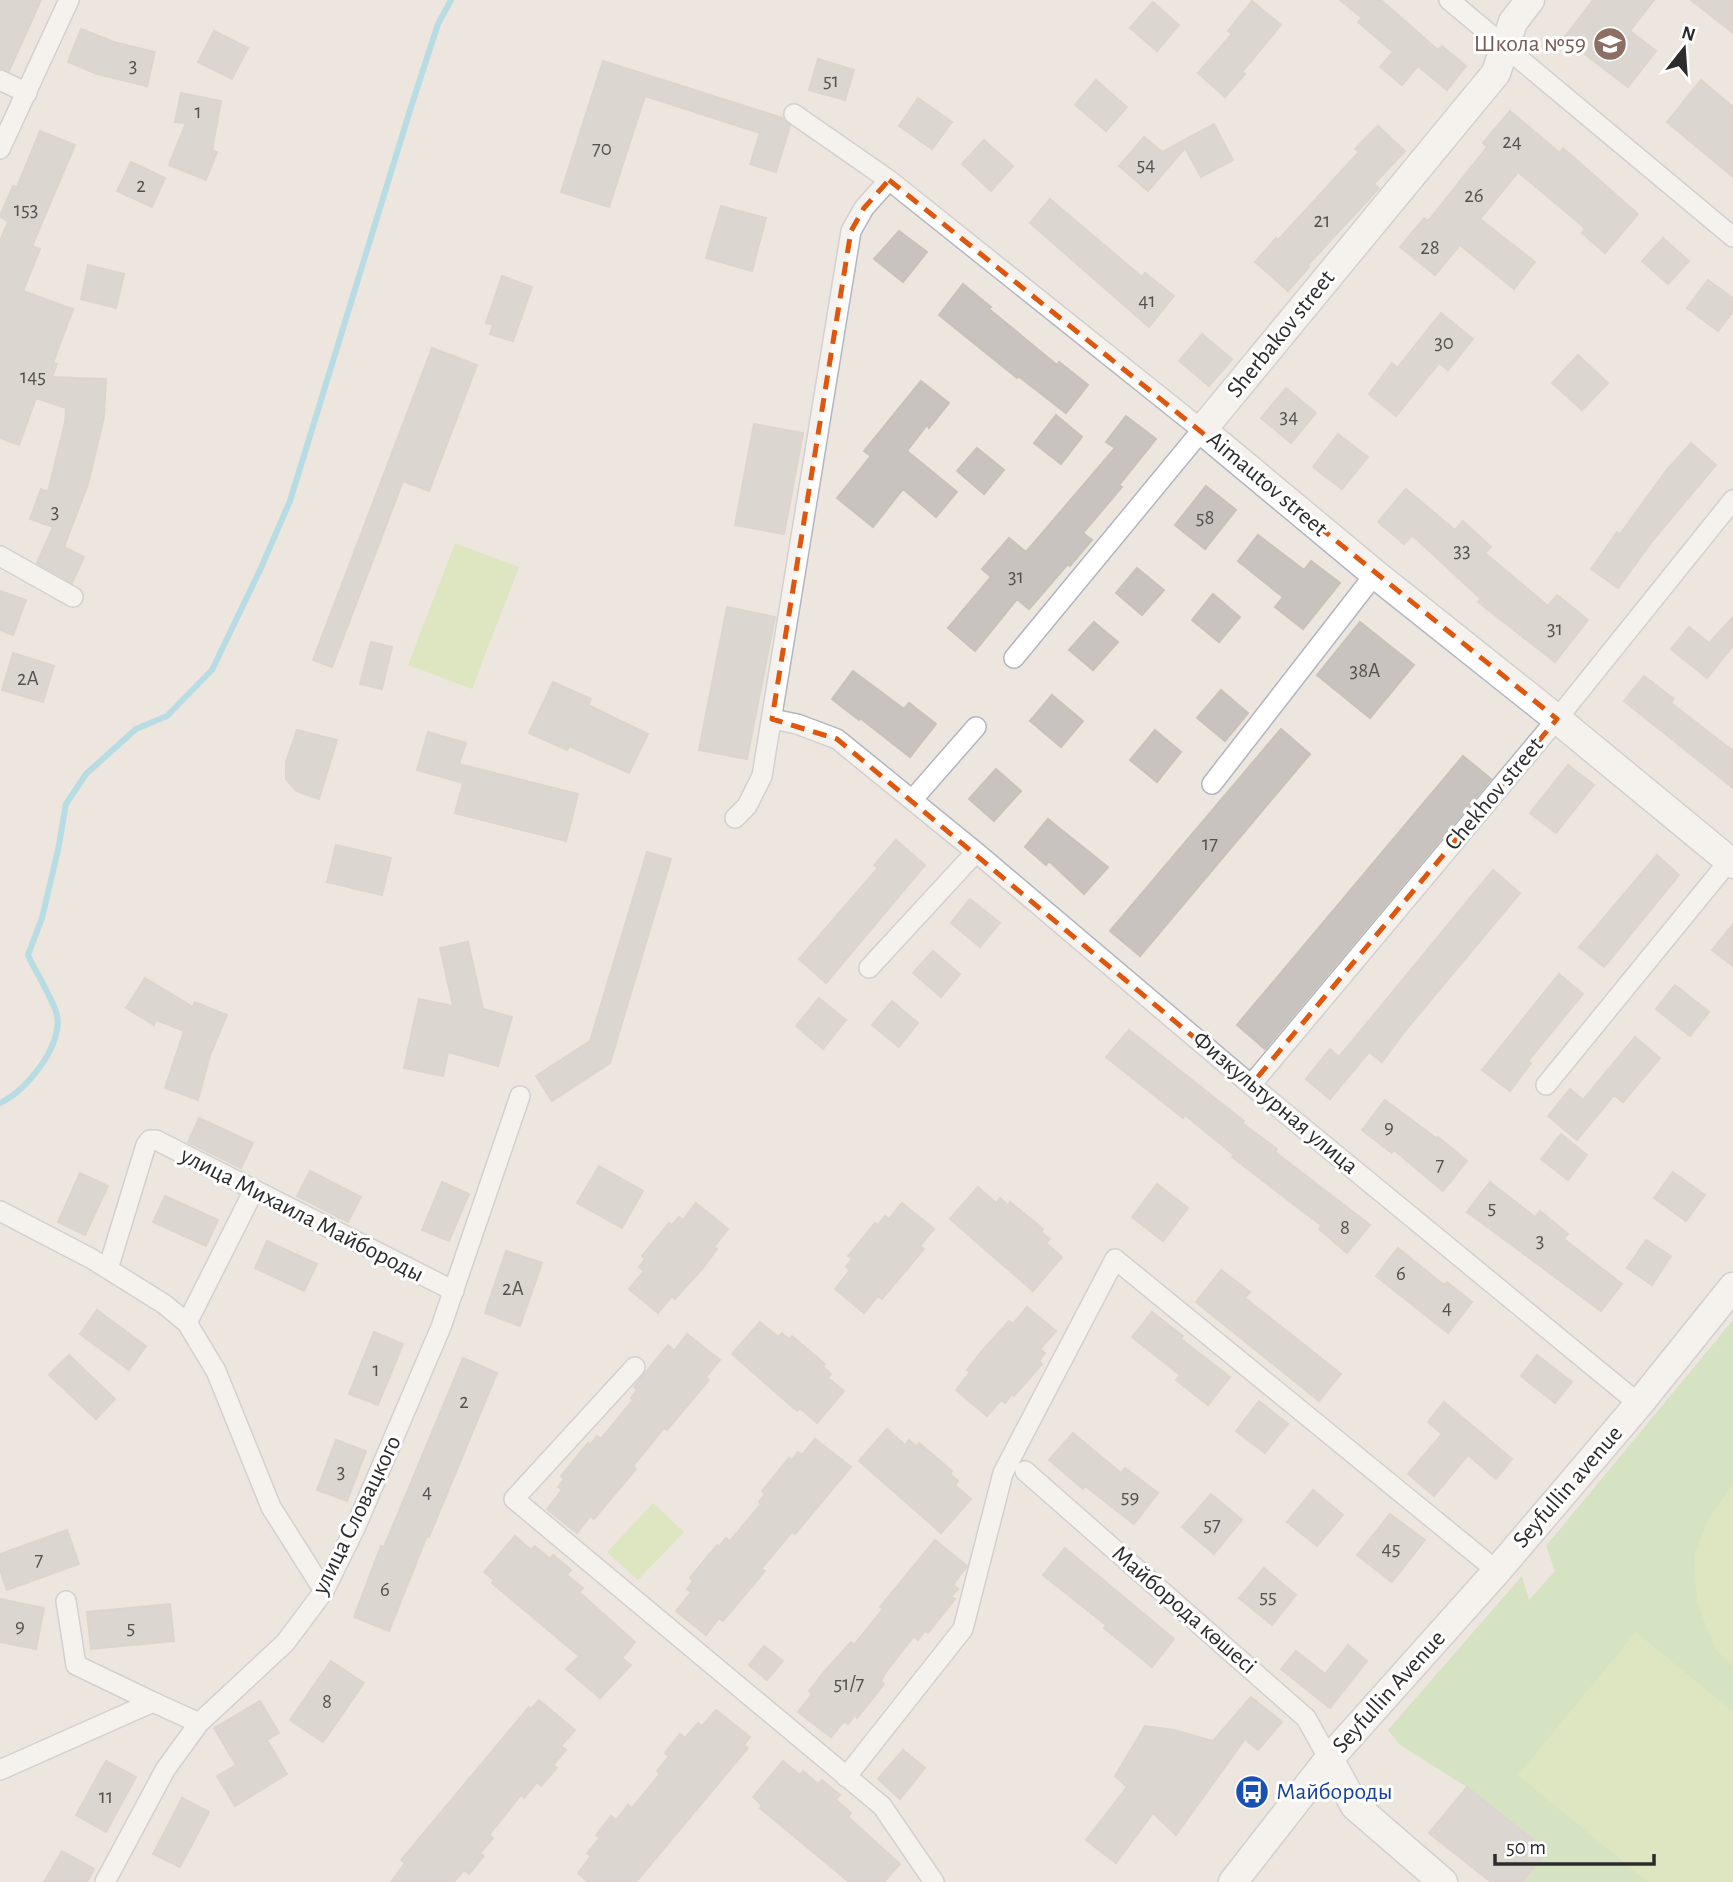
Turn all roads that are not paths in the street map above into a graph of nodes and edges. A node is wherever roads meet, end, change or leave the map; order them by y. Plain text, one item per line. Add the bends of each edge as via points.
1 (69, 0) edge
2 (1449, 0) edge
3 (1531, 0) edge
4 (1505, 46) junction
5 (0, 80) edge
6 (27, 93) junction
7 (794, 114) dead end
8 (0, 149) edge
9 (889, 180) junction
10 (1733, 237) edge
11 (1202, 430) junction
12 (1733, 500) edge
13 (0, 556) edge
14 (1375, 574) junction
15 (73, 597) dead end
16 (1014, 658) dead end
17 (772, 719) junction
18 (1557, 719) junction
19 (976, 727) dead end
20 (1212, 784) dead end
21 (913, 799) junction
22 (735, 818) dead end
23 (976, 852) junction
24 (1731, 863) edge
25 (869, 968) dead end
26 (1546, 1085) dead end
27 (1251, 1086) junction
28 (520, 1096) dead end
29 (253, 1192) junction
30 (0, 1211) edge
31 (108, 1269) junction
32 (1733, 1287) edge
33 (454, 1291) junction
34 (187, 1323) junction
35 (635, 1367) dead end
36 (1639, 1404) junction
37 (1025, 1471) dead end
38 (1497, 1571) junction
39 (324, 1591) junction
40 (66, 1601) dead end
41 (153, 1702) junction
42 (199, 1723) junction
43 (1329, 1759) junction
44 (0, 1770) edge
45 (846, 1776) junction
46 (105, 1882) edge
47 (934, 1882) edge
48 (1233, 1882) edge
49 (1443, 1882) edge

1 - 6 street
2 - 4 street
3 - 4 street, Sherbakov street via 1513,22
4 - 10 street
4 - 11 street, Sherbakov street via 1496,73
5 - 6 street
6 - 8 street
7 - 9 street, Aimautov street
9 - 11 street, Aimautov street
9 - 17 street via 851,231
11 - 14 street, Aimautov street
11 - 16 street, Sherbakov street
12 - 18 street, Chekhov street
13 - 15 street
14 - 18 street, Aimautov street
14 - 20 street
17 - 21 street, Физкультурная улица via 837,739
17 - 22 street via 762,776 747,806
18 - 24 street, Aimautov street
18 - 27 street, Chekhov street
19 - 21 street
21 - 23 street, Физкультурная улица
23 - 25 street
23 - 27 street, Физкультурная улица
24 - 26 street
27 - 36 street, Физкультурная улица
28 - 33 street, улица Словацкого
29 - 31 street, улица Михаила Майбороды via 150,1140
29 - 33 street, улица Михаила Майбороды
29 - 34 street
30 - 31 street
31 - 34 street
32 - 36 street, Seyfullin Avenue
33 - 39 street, улица Словацкого via 362,1514
34 - 39 street via 216,1371 271,1507
35 - 45 street via 514,1499
36 - 38 street, Seyfullin avenue
37 - 43 street, Майборода көшесі via 1307,1718
38 - 43 street, Seyfullin Avenue
38 - 45 street via 1115,1259 1003,1473 963,1629
39 - 42 street, улица Словацкого via 285,1643
40 - 41 street via 76,1665
41 - 42 street
41 - 44 street
42 - 46 street, улица Словацкого via 165,1770
43 - 48 street, Seyfullin Avenue
43 - 49 street via 1355,1806
45 - 47 street via 882,1806

